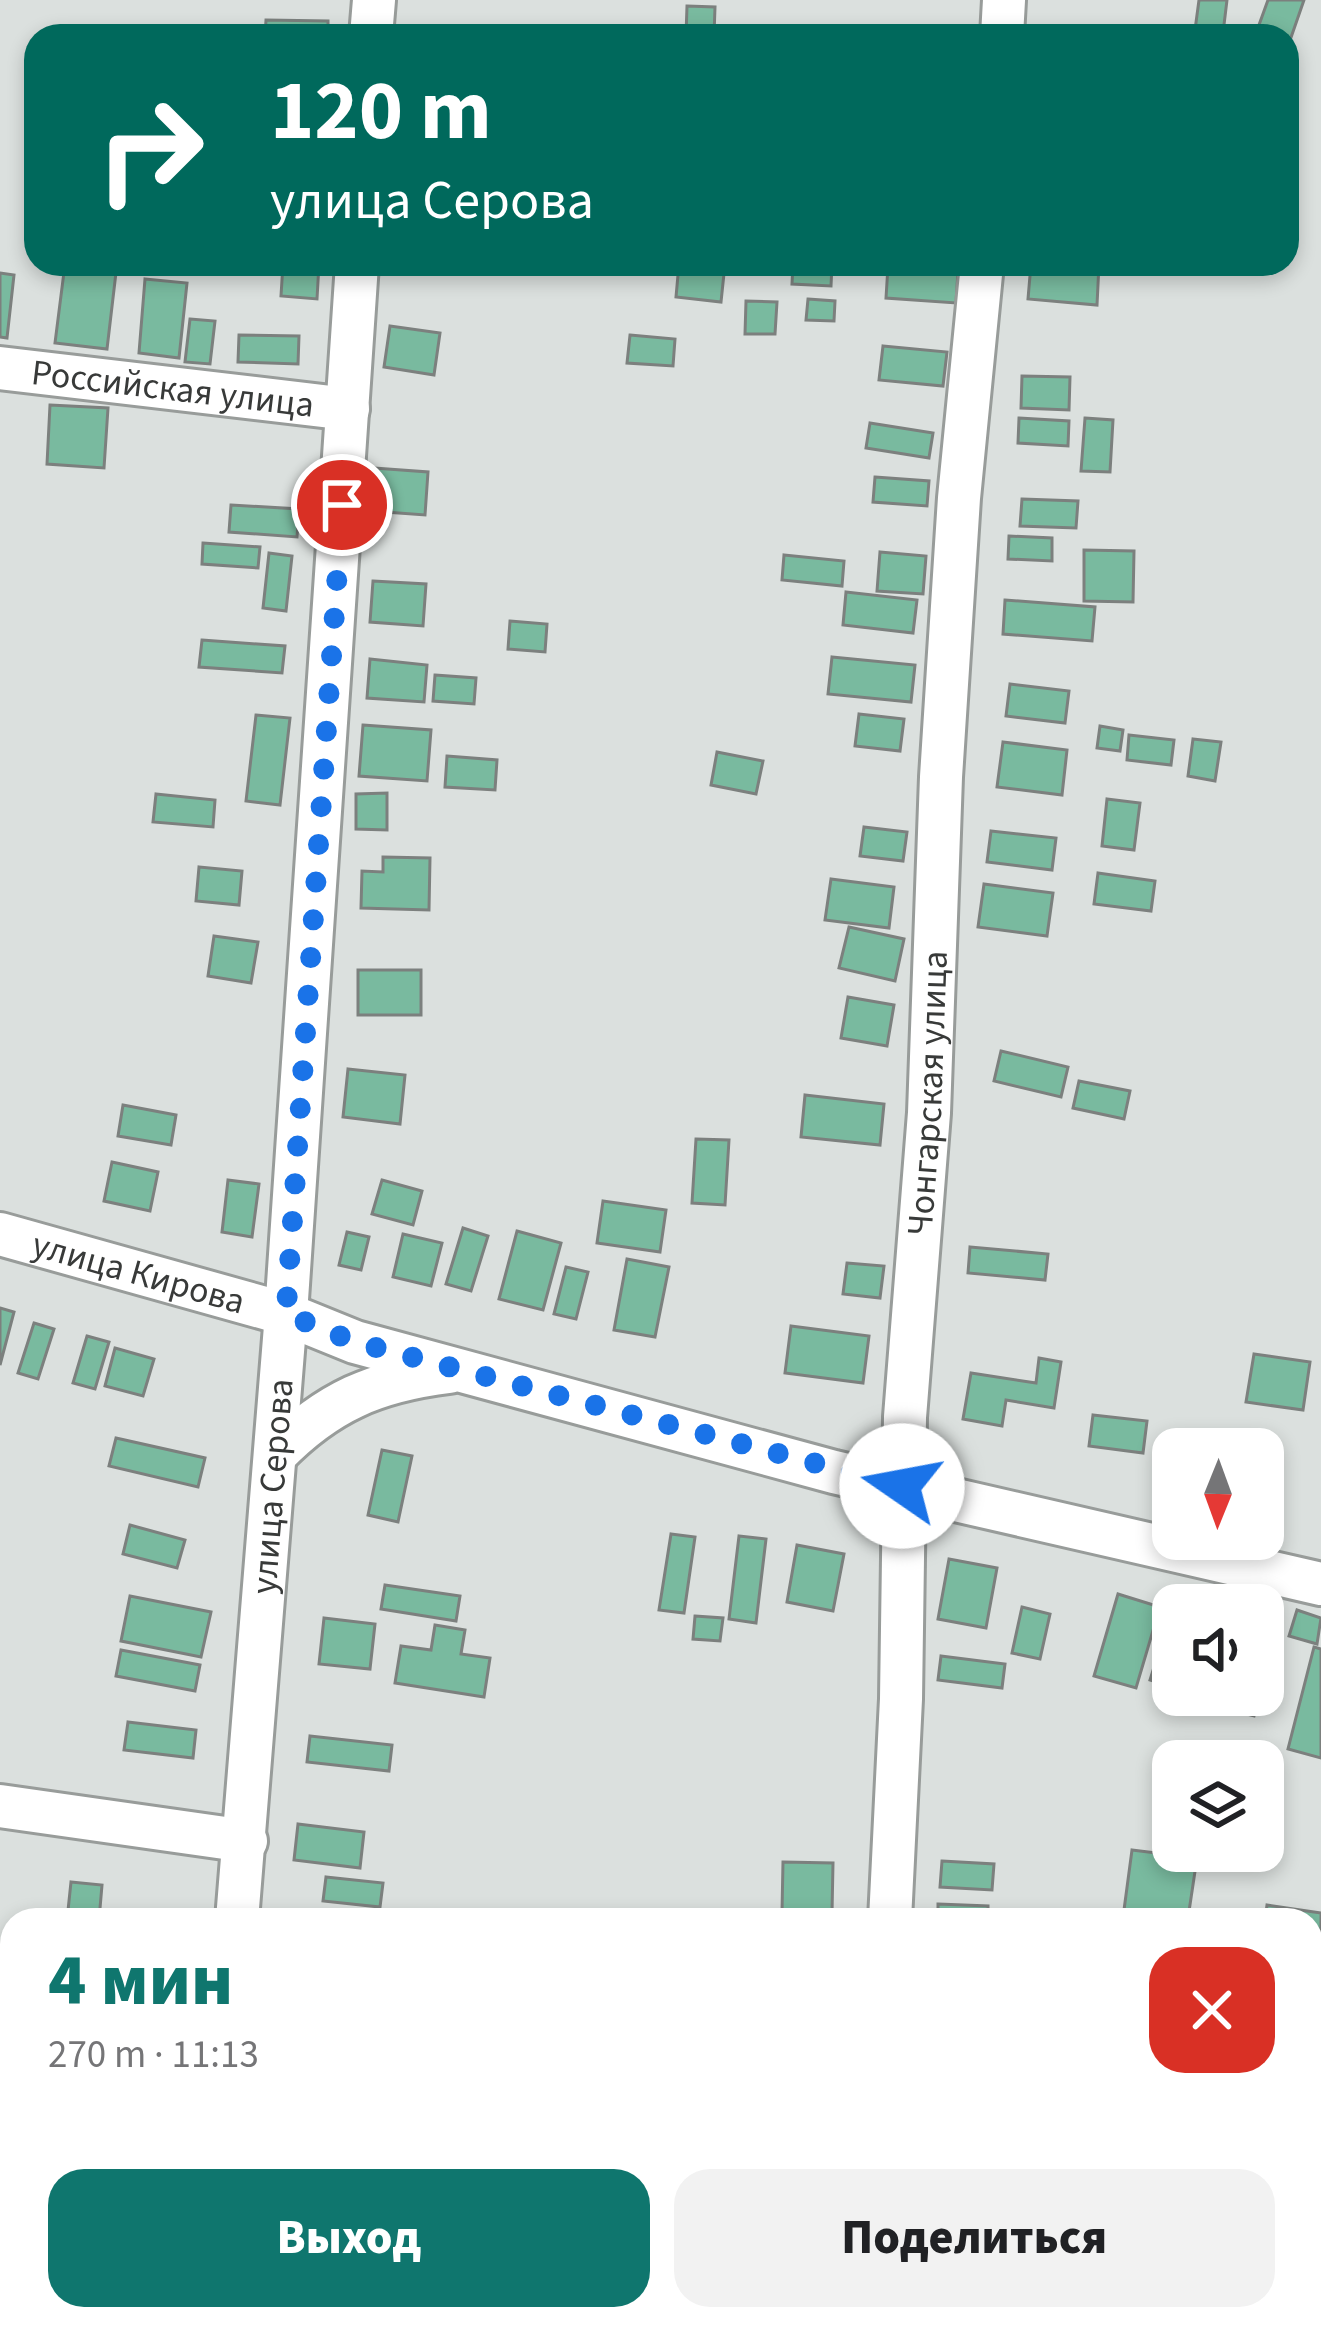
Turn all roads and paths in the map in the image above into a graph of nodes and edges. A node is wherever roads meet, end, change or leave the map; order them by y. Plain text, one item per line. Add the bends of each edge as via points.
1 (356, 276) edge
2 (981, 276) edge
3 (0, 368) edge
4 (348, 410) junction
5 (0, 1234) edge
6 (286, 1314) junction
7 (462, 1371) junction
8 (275, 1454) junction
9 (902, 1486) junction
10 (1321, 1584) edge
11 (0, 1806) edge
12 (246, 1841) junction
13 (238, 1908) edge
14 (891, 1908) edge

1 - 4 street, улица Серова
2 - 9 street, Чонгарская улица via 952,591 929,1113
3 - 4 street, Российская улица
4 - 6 street, улица Серова
5 - 6 street, улица Кирова
6 - 7 street, улица Кирова
6 - 8 street, улица Серова
7 - 8 street via 412,1377 343,1401 314,1415
7 - 9 street, улица Кирова
8 - 12 street, улица Серова
9 - 10 street, улица Кирова
9 - 14 street, Чонгарская улица
11 - 12 street
12 - 13 street, улица Серова

